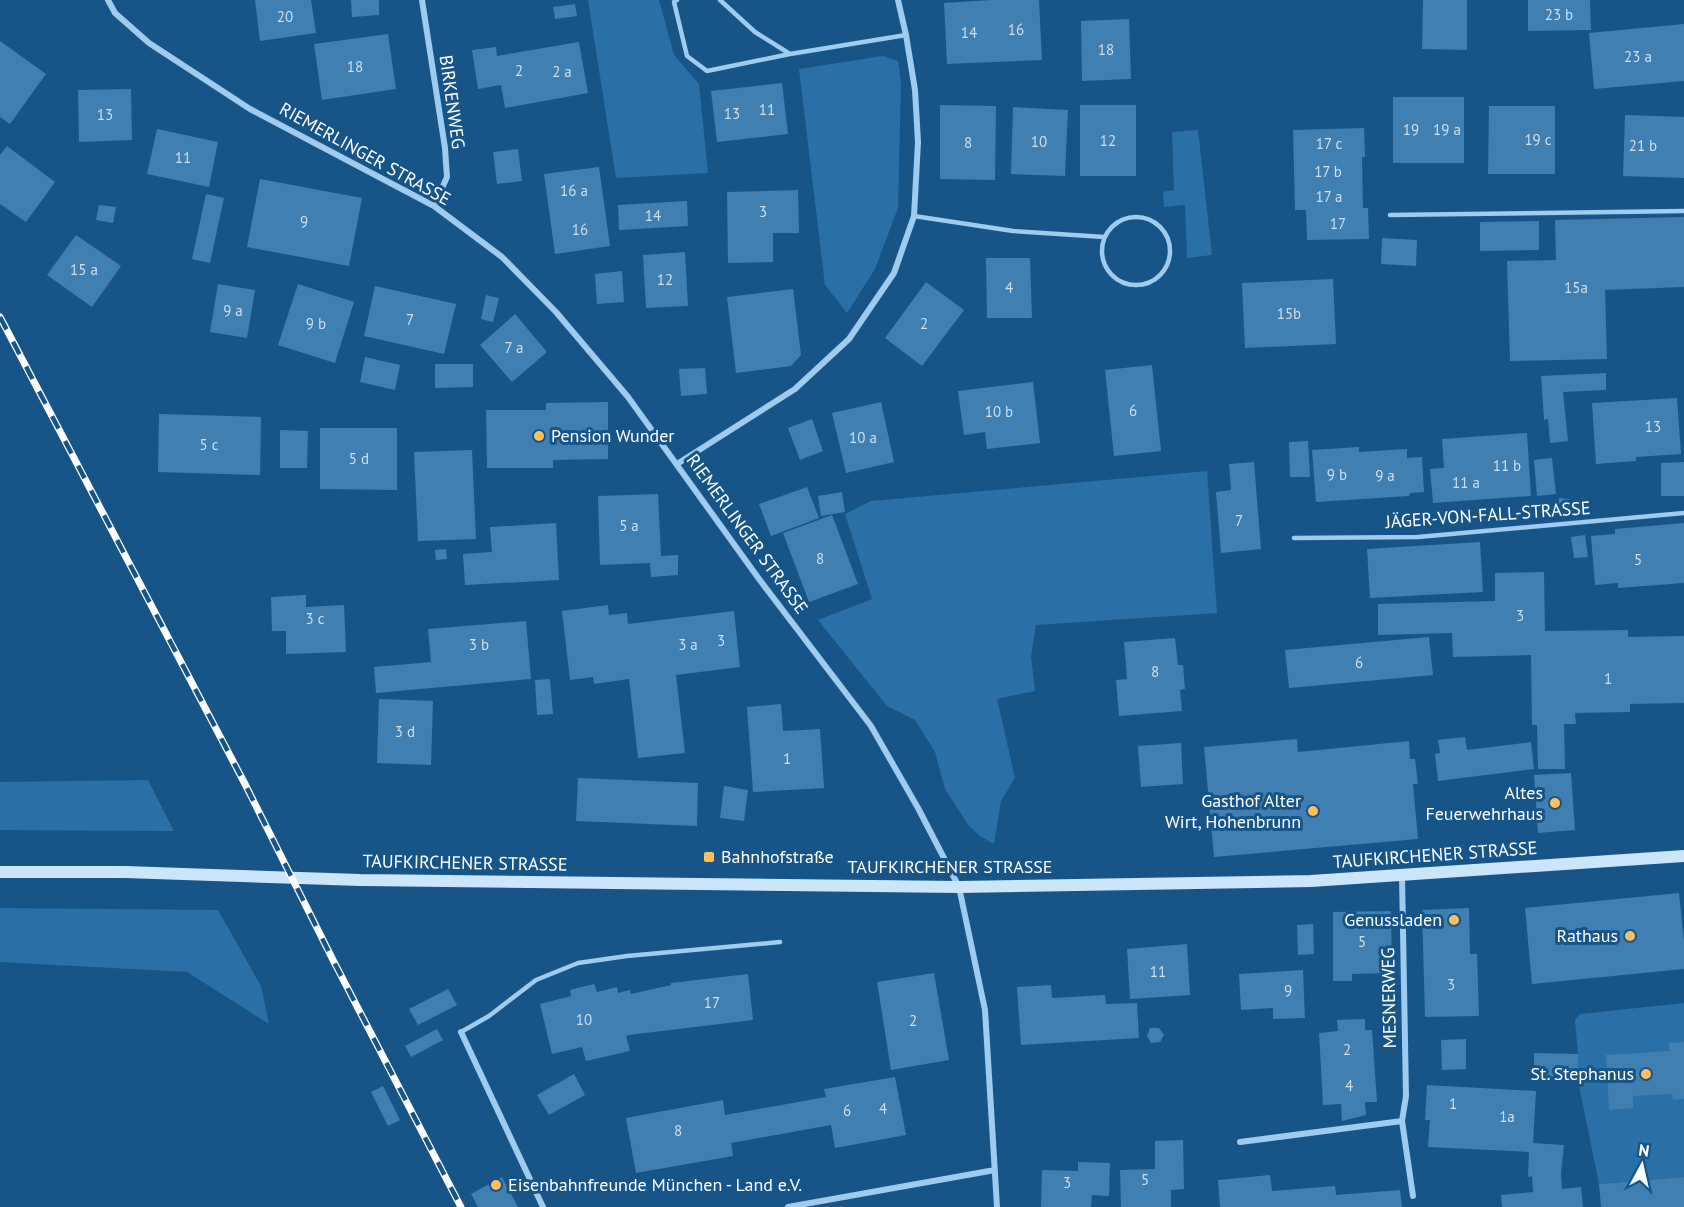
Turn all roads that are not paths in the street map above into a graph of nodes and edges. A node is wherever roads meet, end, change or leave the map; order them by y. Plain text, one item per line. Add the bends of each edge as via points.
1 (108, 0) edge
2 (422, 0) edge
3 (677, 0) edge
4 (720, 0) edge
5 (898, 0) edge
6 (906, 34) junction
7 (790, 54) junction
8 (434, 206) junction
9 (1684, 211) edge
10 (1390, 214) dead end
11 (914, 216) junction
12 (1104, 237) junction
13 (677, 464) junction
14 (1684, 513) edge
15 (1294, 538) dead end
16 (1684, 856) edge
17 (0, 872) edge
18 (1402, 875) junction
19 (959, 887) junction
20 (780, 942) dead end
21 (461, 1032) joint
22 (1402, 1121) junction
23 (1240, 1142) dead end
24 (995, 1170) junction
25 (1413, 1196) dead end
26 (543, 1207) edge
27 (788, 1207) edge
28 (997, 1207) edge

1 - 8 street, RIEMERLINGER STRASSE via 116,13 149,43 250,109
2 - 8 street, BIRKENWEG via 446,158 447,177
3 - 7 lane via 674,2 687,56 707,71
4 - 7 lane via 756,32
5 - 6 street
6 - 7 lane
6 - 11 street via 918,142
8 - 13 street, RIEMERLINGER STRASSE via 502,257 556,312 628,397
9 - 10 lane
11 - 12 lane via 1013,231
11 - 13 street via 894,273 849,339 795,389
12 - 12 lane via 1104,263 1111,275 1122,282 1149,283 1168,264 1168,238 1161,226 1149,219 1123,218
13 - 19 street, RIEMERLINGER STRASSE via 871,726
14 - 15 lane, JÄGER-VON-FALL-STRASSE via 1418,537
16 - 18 main road, TAUFKIRCHENER STRASSE
17 - 19 main road, TAUFKIRCHENER STRASSE
18 - 19 main road, TAUFKIRCHENER STRASSE via 1311,881
18 - 22 street, MESNERWEG via 1406,1096
19 - 24 street via 985,1010
20 - 21 lane via 578,963 536,980
21 - 26 street
22 - 23 street
22 - 25 street, MESNERWEG
24 - 27 street
24 - 28 street

